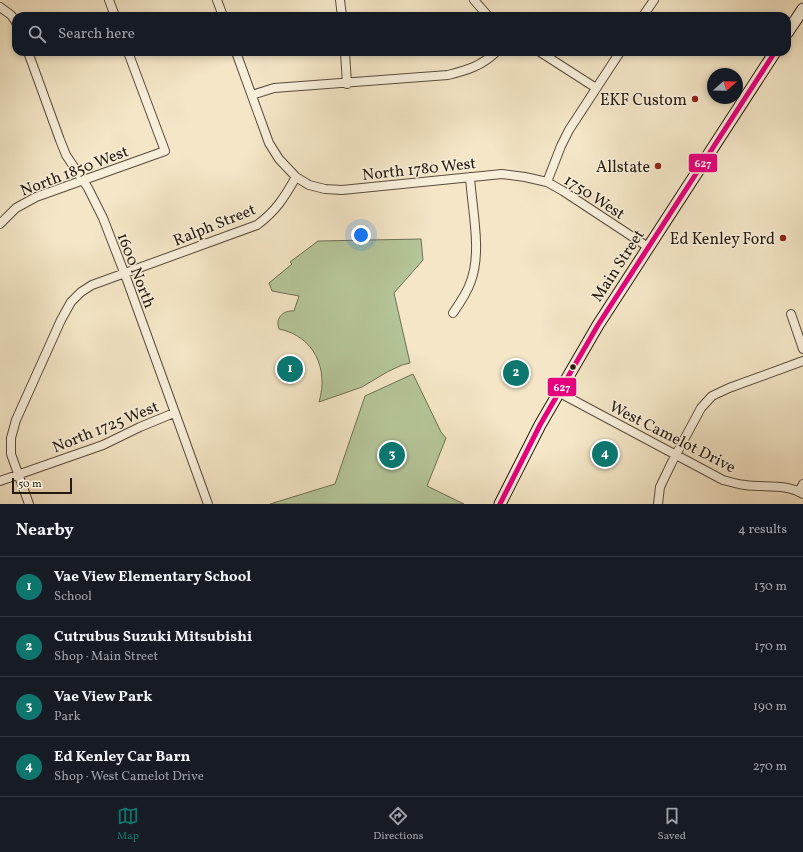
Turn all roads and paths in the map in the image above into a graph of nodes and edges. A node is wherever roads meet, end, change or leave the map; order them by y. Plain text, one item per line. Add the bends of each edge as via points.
1 (109, 0) edge
2 (217, 0) edge
3 (340, 0) edge
4 (474, 0) edge
5 (652, 1) edge
6 (0, 7) edge
7 (803, 9) edge
8 (114, 12) edge
9 (222, 12) edge
10 (342, 12) edge
11 (484, 12) edge
12 (645, 12) edge
13 (12, 16) edge
14 (791, 27) edge
15 (29, 56) edge
16 (129, 56) edge
17 (237, 56) edge
18 (345, 56) edge
19 (492, 56) edge
20 (546, 56) edge
21 (617, 56) edge
22 (772, 56) edge
23 (347, 84) junction
24 (596, 88) junction
25 (252, 95) junction
26 (296, 177) junction
27 (470, 177) junction
28 (82, 180) junction
29 (547, 182) junction
30 (0, 224) edge
31 (648, 247) junction
32 (124, 273) junction
33 (453, 313) dead end
34 (791, 314) dead end
35 (803, 349) edge
36 (803, 360) edge
37 (558, 392) junction
38 (174, 413) junction
39 (675, 455) junction
40 (18, 475) junction
41 (0, 481) edge
42 (803, 484) edge
43 (801, 493) edge
44 (29, 504) edge
45 (208, 504) edge
46 (500, 504) edge
47 (658, 504) edge

1 - 8 street
2 - 9 street
3 - 10 street
4 - 11 street
5 - 12 street
6 - 13 street
7 - 14 main road
15 - 28 street, 1600 North via 66,155
16 - 28 street, North 1850 West via 165,151
17 - 25 street, North 1780 West
18 - 23 street
19 - 23 street via 469,70 448,75
20 - 24 street
21 - 24 street
22 - 31 main road, Main Street
23 - 25 street via 274,88
24 - 29 street via 569,130
25 - 26 street, North 1780 West via 269,143 279,159
26 - 27 street, North 1780 West via 309,185 342,190
26 - 32 street, Ralph Street via 280,204 257,225
27 - 29 street, North 1780 West via 502,174
27 - 33 street via 475,266 471,282
28 - 30 street, North 1850 West via 36,197 16,208
28 - 32 street, 1600 North via 103,218
29 - 31 street, 1750 West
31 - 37 main road, Main Street
32 - 38 street, 1600 North
32 - 40 street, Ralph Street via 81,292 71,302 61,320 16,420 11,438 11,454
34 - 35 street
36 - 39 street via 712,396 701,408
37 - 39 street, West Camelot Drive
37 - 46 main road, Main Street via 524,453
38 - 40 street, North 1725 West via 103,445
38 - 45 street, 1600 North
39 - 43 street, West Camelot Drive via 723,480 745,485 775,486
39 - 47 street via 660,487
40 - 41 street, North 1725 West
40 - 44 street, Ralph Street
42 - 43 street

